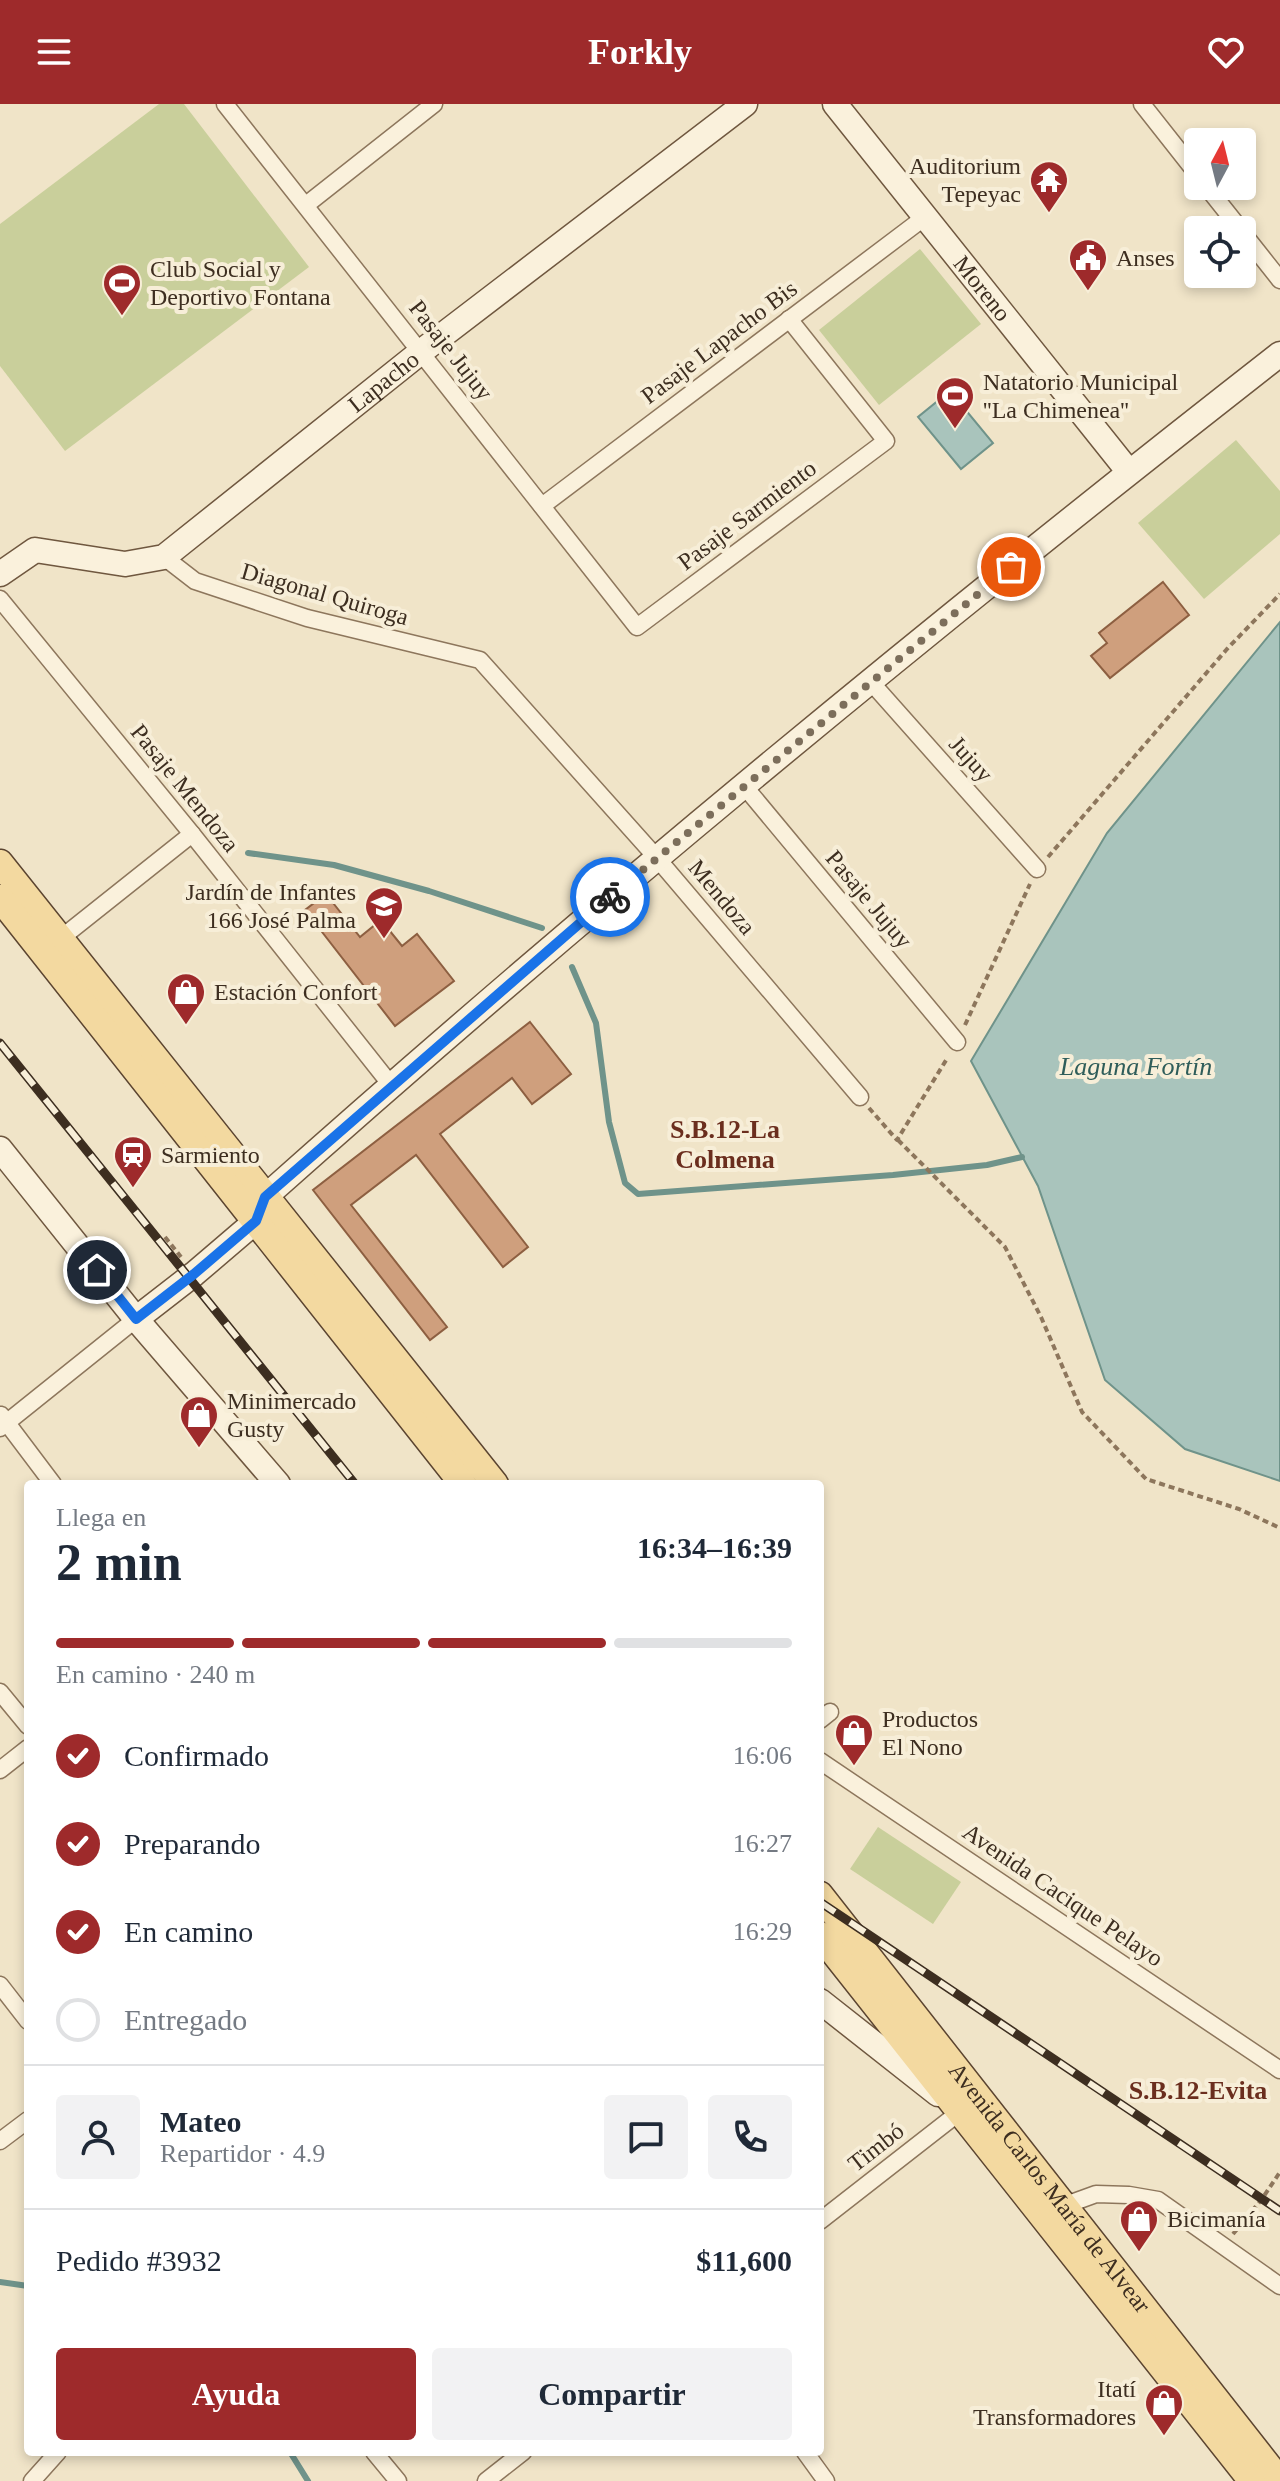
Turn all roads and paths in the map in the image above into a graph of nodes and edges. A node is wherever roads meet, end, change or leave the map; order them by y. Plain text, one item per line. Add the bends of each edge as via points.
1 (225, 104) edge
2 (434, 104) edge
3 (745, 104) edge
4 (835, 104) edge
5 (1142, 104) edge
6 (1184, 157) edge
7 (1217, 200) edge
8 (306, 205) junction
9 (1229, 216) edge
10 (925, 217) junction
11 (1256, 250) edge
12 (1280, 280) edge
13 (789, 319) junction
14 (422, 351) junction
15 (1280, 354) edge
16 (1129, 472) junction
17 (542, 506) junction
18 (164, 557) junction
19 (0, 574) edge
20 (1280, 594) edge
21 (0, 599) edge
22 (637, 627) joint
23 (480, 660) joint
24 (870, 681) junction
25 (745, 787) junction
26 (192, 834) junction
27 (656, 857) junction
28 (0, 863) edge
29 (1037, 869) junction
30 (0, 898) edge
31 (60, 939) junction
32 (957, 1042) junction
33 (391, 1085) junction
34 (860, 1097) joint
35 (897, 1140) junction
36 (0, 1149) edge
37 (261, 1209) junction
38 (136, 1319) junction
39 (2, 1422) edge
40 (50, 1480) edge
41 (275, 1480) edge
42 (460, 1480) edge
43 (492, 1480) edge
44 (1280, 1528) edge
45 (0, 1692) edge
46 (24, 1721) edge
47 (24, 1751) edge
48 (824, 1764) edge
49 (0, 1770) edge
50 (824, 1901) edge
51 (824, 1940) edge
52 (0, 1985) edge
53 (824, 2004) edge
54 (24, 2016) edge
55 (1280, 2070) edge
56 (970, 2104) junction
57 (24, 2123) edge
58 (0, 2141) edge
59 (1280, 2172) edge
60 (1063, 2206) junction
61 (824, 2218) edge
62 (1223, 2246) junction
63 (1280, 2286) edge
64 (54, 2456) edge
65 (377, 2456) edge
66 (518, 2456) edge
67 (808, 2456) edge
68 (32, 2481) edge
69 (398, 2481) edge
70 (486, 2481) edge
71 (826, 2481) edge
72 (1252, 2481) edge
73 (1280, 2481) edge

1 - 8 street, Pasaje Jujuy
2 - 8 street
3 - 14 street, Lapacho
4 - 10 street, Moreno
5 - 6 street
7 - 9 street
8 - 14 street, Pasaje Jujuy
10 - 13 street, Pasaje Lapacho Bis
10 - 16 street, Moreno
11 - 12 street
13 - 17 street, Pasaje Lapacho Bis
13 - 22 street, Pasaje Sarmiento via 886,441
14 - 17 street, Pasaje Jujuy
14 - 18 street, Lapacho
15 - 16 street
16 - 24 street
17 - 22 street, Pasaje Jujuy
18 - 19 street, Lapacho via 125,564 35,550
18 - 23 street, Diagonal Quiroga via 195,581 307,618
20 - 29 path
21 - 26 street, Pasaje Mendoza
23 - 27 street, Mendoza
24 - 25 street
24 - 29 street, Jujuy
25 - 27 street
25 - 32 street, Pasaje Jujuy
26 - 31 street
26 - 33 street, Pasaje Mendoza
27 - 33 street
27 - 34 street, Mendoza
28 - 31 main road
29 - 32 path
30 - 37 main road
31 - 37 main road
32 - 35 path
33 - 37 street
34 - 35 path
35 - 44 path via 1005,1247 1082,1412 1146,1479
36 - 38 street
37 - 38 street via 194,1274
37 - 42 main road
37 - 43 main road
38 - 39 street
38 - 41 street
39 - 40 street
45 - 46 street
47 - 49 street
48 - 55 street, Avenida Cacique Pelayo
50 - 56 main road, Avenida Carlos María de Alvear
51 - 56 main road, Avenida Carlos María de Alvear
52 - 54 street
53 - 56 street
56 - 60 main road, Avenida Carlos María de Alvear
56 - 61 street, Timbó
56 - 72 main road, Avenida Carlos María de Alvear
57 - 58 street
59 - 62 path
60 - 62 street via 1096,2194 1158,2200
60 - 73 main road, Avenida Carlos María de Alvear
62 - 63 street
64 - 68 street
65 - 69 street
66 - 70 street
67 - 71 street

